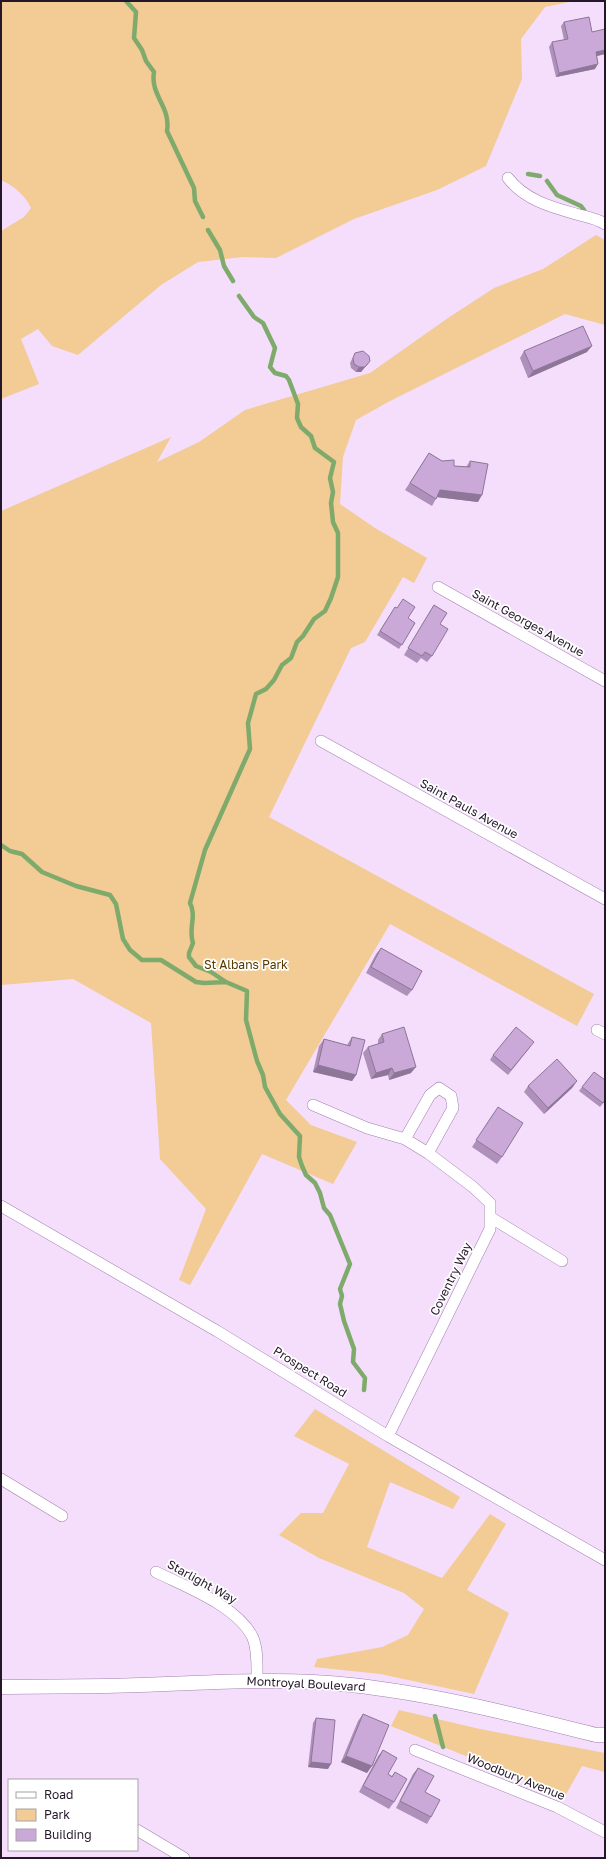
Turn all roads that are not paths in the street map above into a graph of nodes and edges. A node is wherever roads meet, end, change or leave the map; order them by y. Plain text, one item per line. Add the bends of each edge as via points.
1 (508, 178) dead end
2 (605, 224) edge
3 (438, 587) dead end
4 (605, 681) edge
5 (321, 742) dead end
6 (605, 899) edge
7 (313, 1105) dead end
8 (405, 1140) junction
9 (428, 1153) junction
10 (1, 1206) edge
11 (490, 1216) junction
12 (562, 1261) dead end
13 (388, 1436) junction
14 (1, 1479) edge
15 (62, 1516) dead end
16 (605, 1560) edge
17 (156, 1572) dead end
18 (257, 1681) junction
19 (1, 1687) edge
20 (605, 1735) edge
21 (415, 1750) dead end
22 (138, 1831) edge
23 (605, 1832) edge
24 (184, 1858) edge

1 - 2 street via 515,187 548,207 597,219
3 - 4 street, Saint Georges Avenue
5 - 6 street, Saint Pauls Avenue
7 - 8 street, Coventry Way via 367,1128
8 - 9 street, Coventry Way
8 - 9 street via 430,1095 439,1088 451,1096 453,1108
9 - 11 street, Coventry Way via 490,1203
10 - 13 street, Prospect Road via 217,1331
11 - 12 street
11 - 13 street, Coventry Way via 490,1229
13 - 16 street, Prospect Road
14 - 15 street
17 - 18 street, Starlight Way via 224,1607 243,1622 253,1639 257,1658
18 - 19 street, Montroyal Boulevard via 136,1686
18 - 20 street, Montroyal Boulevard via 350,1684 405,1692
21 - 23 street, Woodbury Avenue via 557,1807
22 - 24 street

